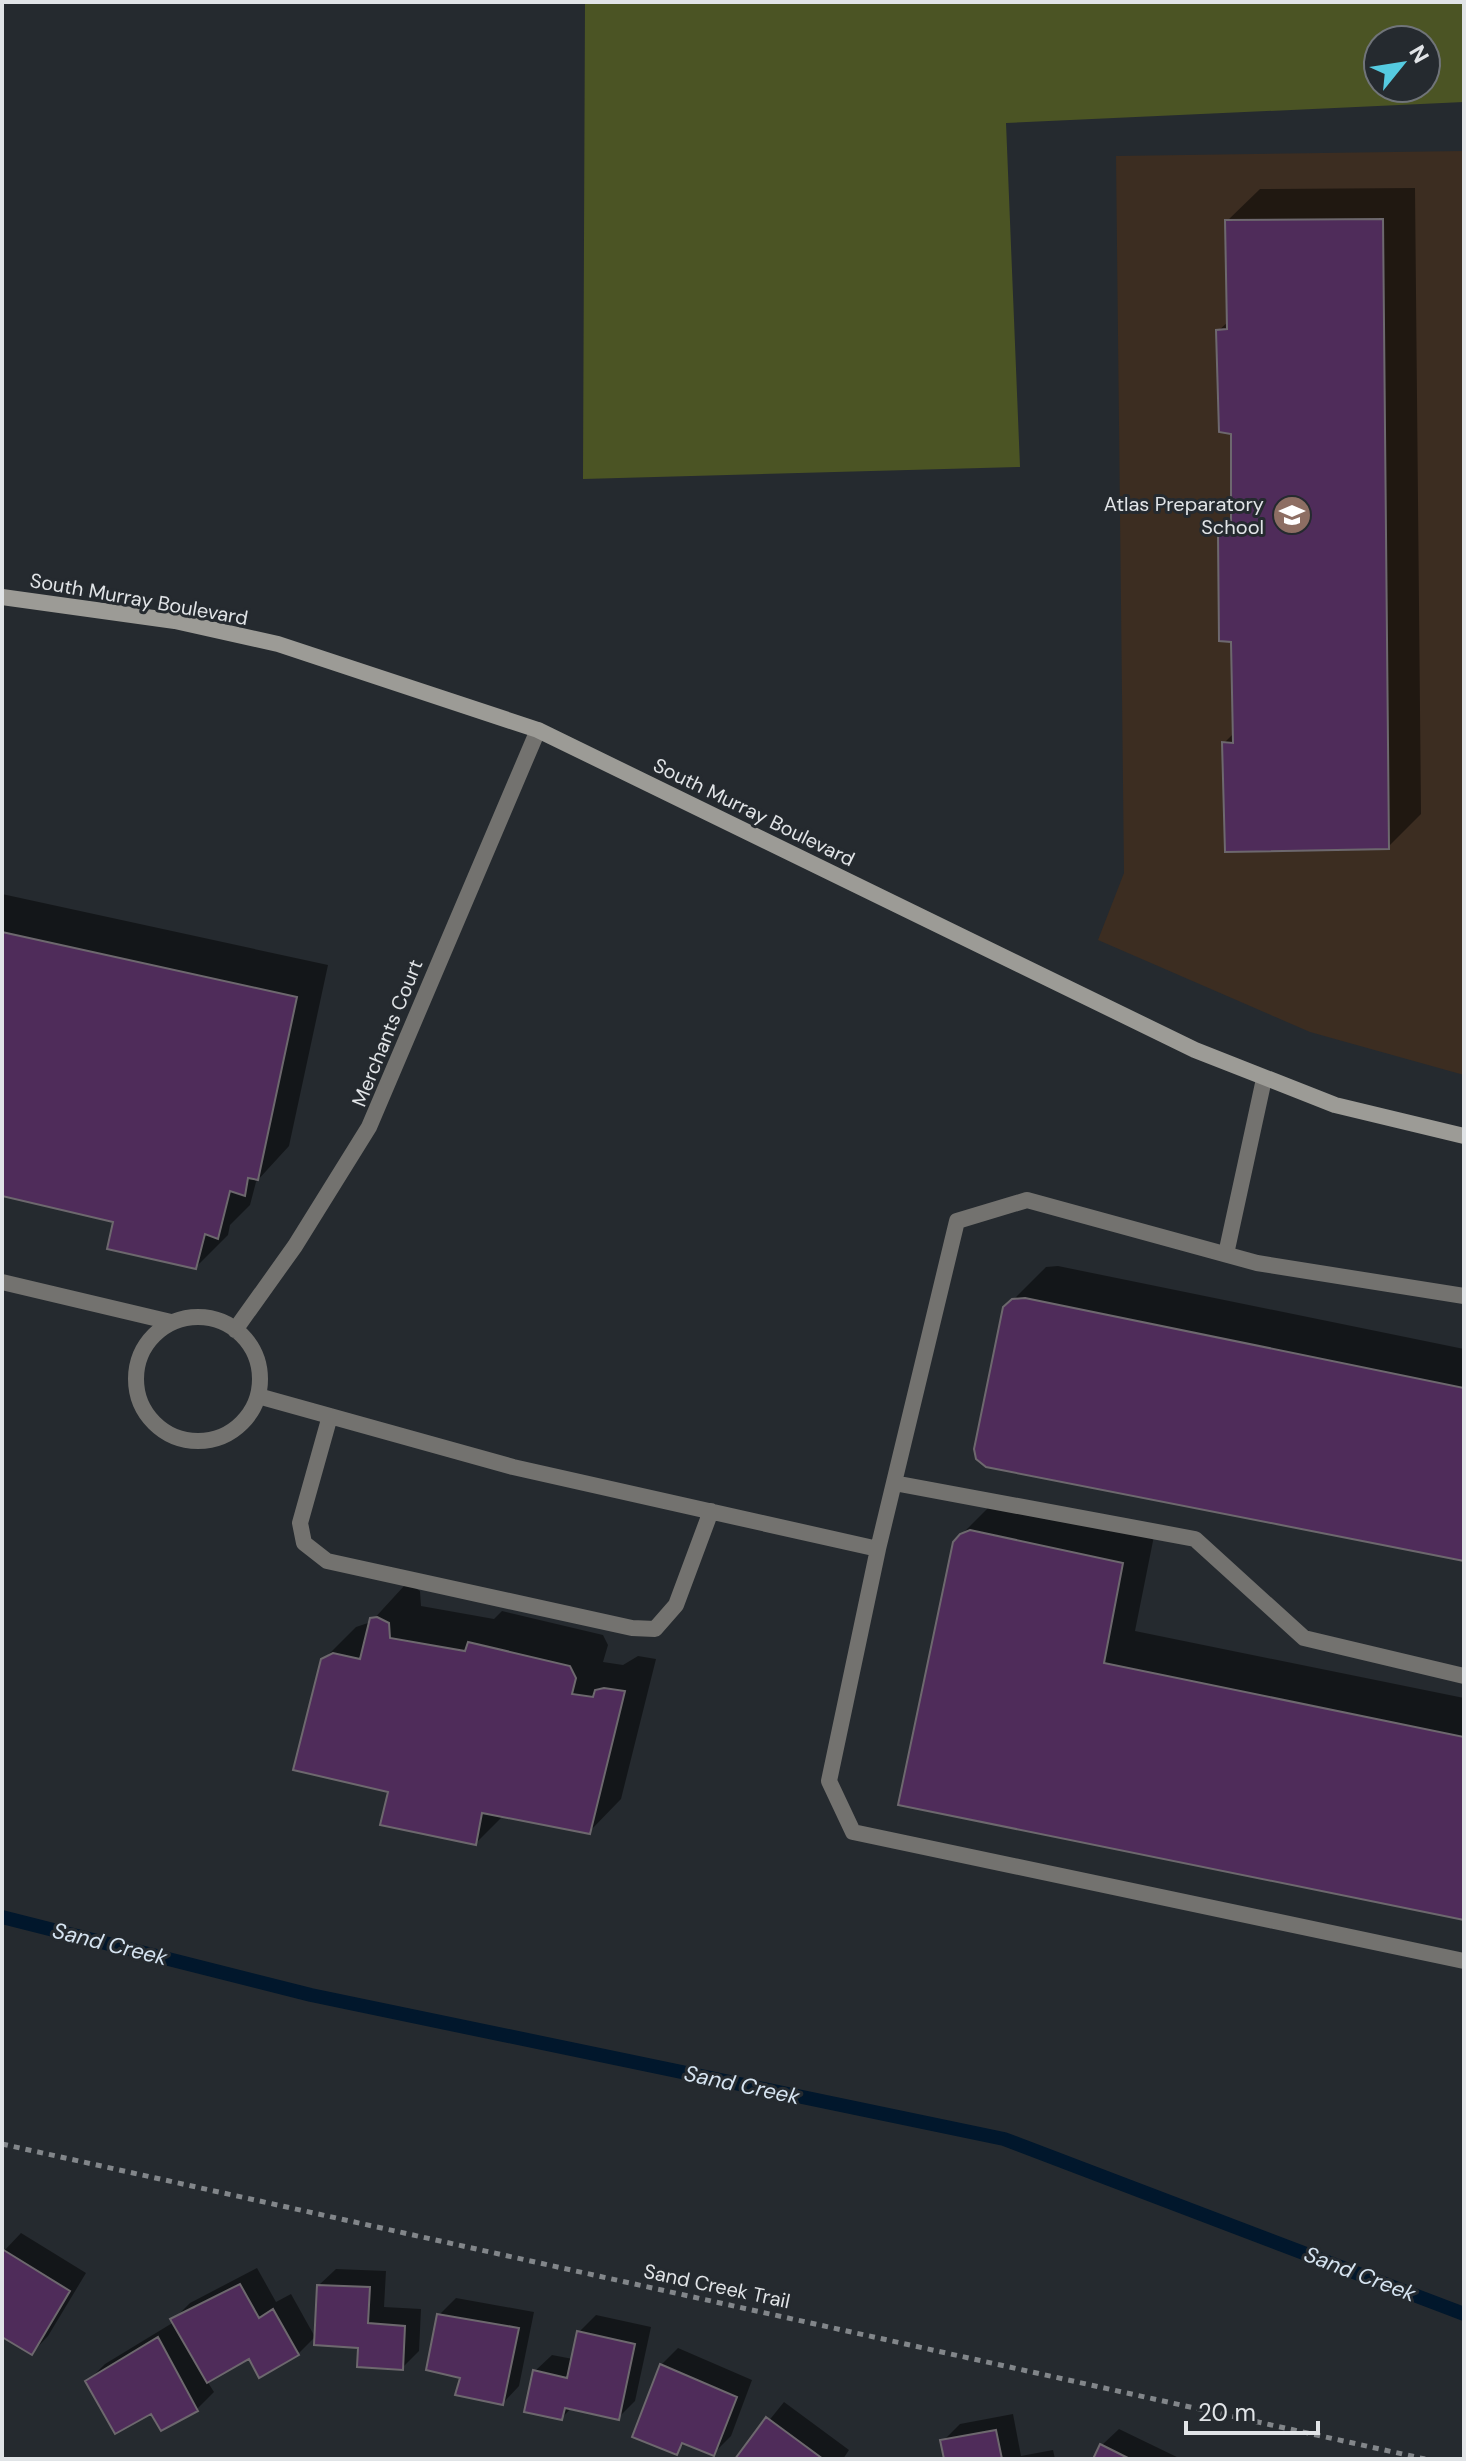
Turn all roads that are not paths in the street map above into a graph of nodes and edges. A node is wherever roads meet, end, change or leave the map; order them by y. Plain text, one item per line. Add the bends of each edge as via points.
1 (2, 597) edge
2 (538, 730) junction
3 (1264, 1079) junction
4 (1464, 1136) edge
5 (1226, 1254) junction
6 (2, 1282) edge
7 (1464, 1296) edge
8 (171, 1322) junction
9 (235, 1330) junction
10 (258, 1396) junction
11 (330, 1416) junction
12 (894, 1483) junction
13 (711, 1511) junction
14 (878, 1549) junction
15 (1464, 1676) edge
16 (1464, 1961) edge

1 - 2 main road, South Murray Boulevard via 175,621 278,644
2 - 3 main road, South Murray Boulevard
2 - 9 lane, Merchants Court via 369,1127
3 - 4 main road, South Murray Boulevard via 1335,1105
3 - 5 lane
5 - 7 lane
5 - 12 lane via 1027,1200 957,1221
6 - 8 lane
8 - 9 lane via 207,1317
8 - 10 lane via 143,1349 135,1379 141,1406 161,1430 196,1442 218,1439 247,1418
9 - 10 lane via 257,1359
10 - 11 lane
11 - 13 lane via 513,1467
11 - 13 lane via 300,1523 304,1543 327,1561 655,1629 676,1605
12 - 14 lane
12 - 15 lane via 1195,1539 1304,1638
13 - 14 lane
14 - 16 lane via 829,1781 853,1832

